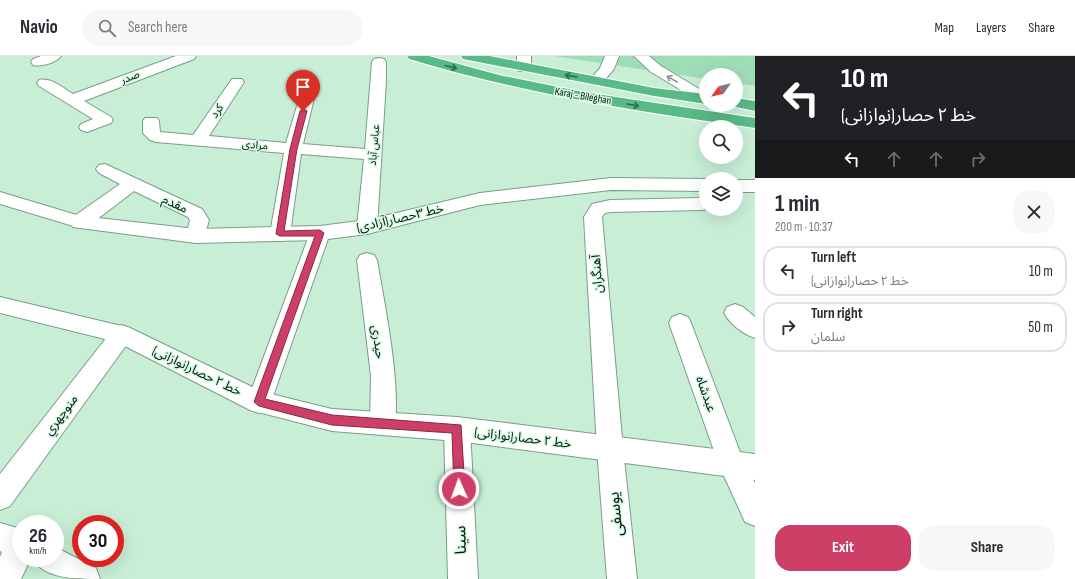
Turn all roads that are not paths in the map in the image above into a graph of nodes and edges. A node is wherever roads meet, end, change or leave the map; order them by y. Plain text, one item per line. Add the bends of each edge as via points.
1 (54, 56) edge
2 (144, 56) edge
3 (189, 56) edge
4 (414, 56) edge
5 (468, 56) edge
6 (612, 56) edge
7 (641, 56) edge
8 (38, 62) dead end
9 (379, 62) dead end
10 (524, 62) edge
11 (152, 69) junction
12 (596, 81) junction
13 (237, 82) dead end
14 (44, 83) dead end
15 (310, 86) dead end
16 (654, 92) junction
17 (699, 95) edge
18 (699, 98) edge
19 (72, 100) junction
20 (743, 104) edge
21 (755, 106) edge
22 (656, 109) junction
23 (151, 121) dead end
24 (755, 124) edge
25 (87, 127) dead end
26 (198, 140) junction
27 (293, 149) junction
28 (373, 156) junction
29 (105, 169) dead end
30 (133, 183) junction
31 (699, 186) edge
32 (743, 186) edge
33 (755, 186) edge
34 (0, 198) edge
35 (699, 204) edge
36 (80, 222) junction
37 (367, 227) junction
38 (320, 233) junction
39 (280, 234) junction
40 (196, 236) junction
41 (367, 260) dead end
42 (0, 305) edge
43 (735, 313) dead end
44 (680, 323) dead end
45 (755, 329) edge
46 (122, 334) junction
47 (259, 402) junction
48 (383, 424) junction
49 (457, 429) junction
50 (610, 449) junction
51 (744, 466) edge
52 (0, 496) edge
53 (755, 512) edge
54 (0, 537) edge
55 (12, 542) edge
56 (12, 564) edge
57 (63, 567) edge
58 (5, 579) edge
59 (85, 579) edge
60 (463, 579) edge
61 (622, 579) edge

1 - 8 street
2 - 11 street
3 - 11 street, صدر
4 -> 22 highway, Karaj - Bileghan via 447,67 543,89
5 - 10 highway, Karaj - Bileghan
6 - 12 street via 607,69
17 -> 7 street via 656,69
9 - 28 street, عباس آباد
12 -> 10 highway, Karaj - Bileghan
11 - 19 street, صدر
12 - 16 highway, Karaj - Bileghan
13 - 26 street, کرد
14 - 19 street
15 - 27 street
16 - 18 highway, Karaj - Bileghan
16 - 22 highway
19 - 25 street via 105,120
20 - 21 highway
22 - 24 highway, Karaj - Bileghan
23 - 26 street, مرادی via 151,133 156,137
26 - 27 street, مرادی
27 - 28 street, مرادی
27 - 39 street
28 - 37 street, عباس آباد
29 - 30 street, مقدم
30 - 36 street
30 - 40 street, مقدم via 167,202 195,213 200,220
31 - 37 street, خط ۳حصار(آزادی) via 611,184 480,199
32 - 33 street
34 - 36 street, خط ۳حصار(آزادی)
35 - 50 street, آهنگران via 610,206 599,208 593,217
36 - 40 street, خط ۳حصار(آزادی)
37 - 38 street, خط ۳حصار(آزادی)
38 - 39 street, خط ۳حصار(آزادی)
38 - 47 street
39 - 40 street, خط ۳حصار(آزادی)
41 - 48 street, حیدری via 383,376
42 - 46 street, خط ۲ حصار(نوازانی)
43 - 45 street
44 - 51 street, عبدشاه
46 - 47 street, خط ۲ حصار(نوازانی)
46 - 52 street, منوچهري
47 - 48 street, خط ۲ حصار(نوازانی) via 332,420
48 - 49 street, خط ۲ حصار(نوازانی)
49 - 50 street, خط ۲ حصار(نوازانی)
49 - 60 street, سینا
50 - 51 street, خط ۲ حصار(نوازانی)
50 - 61 street, یوسفی
51 - 53 street, عبدشاه
54 - 55 street
56 - 58 street
57 - 59 street

